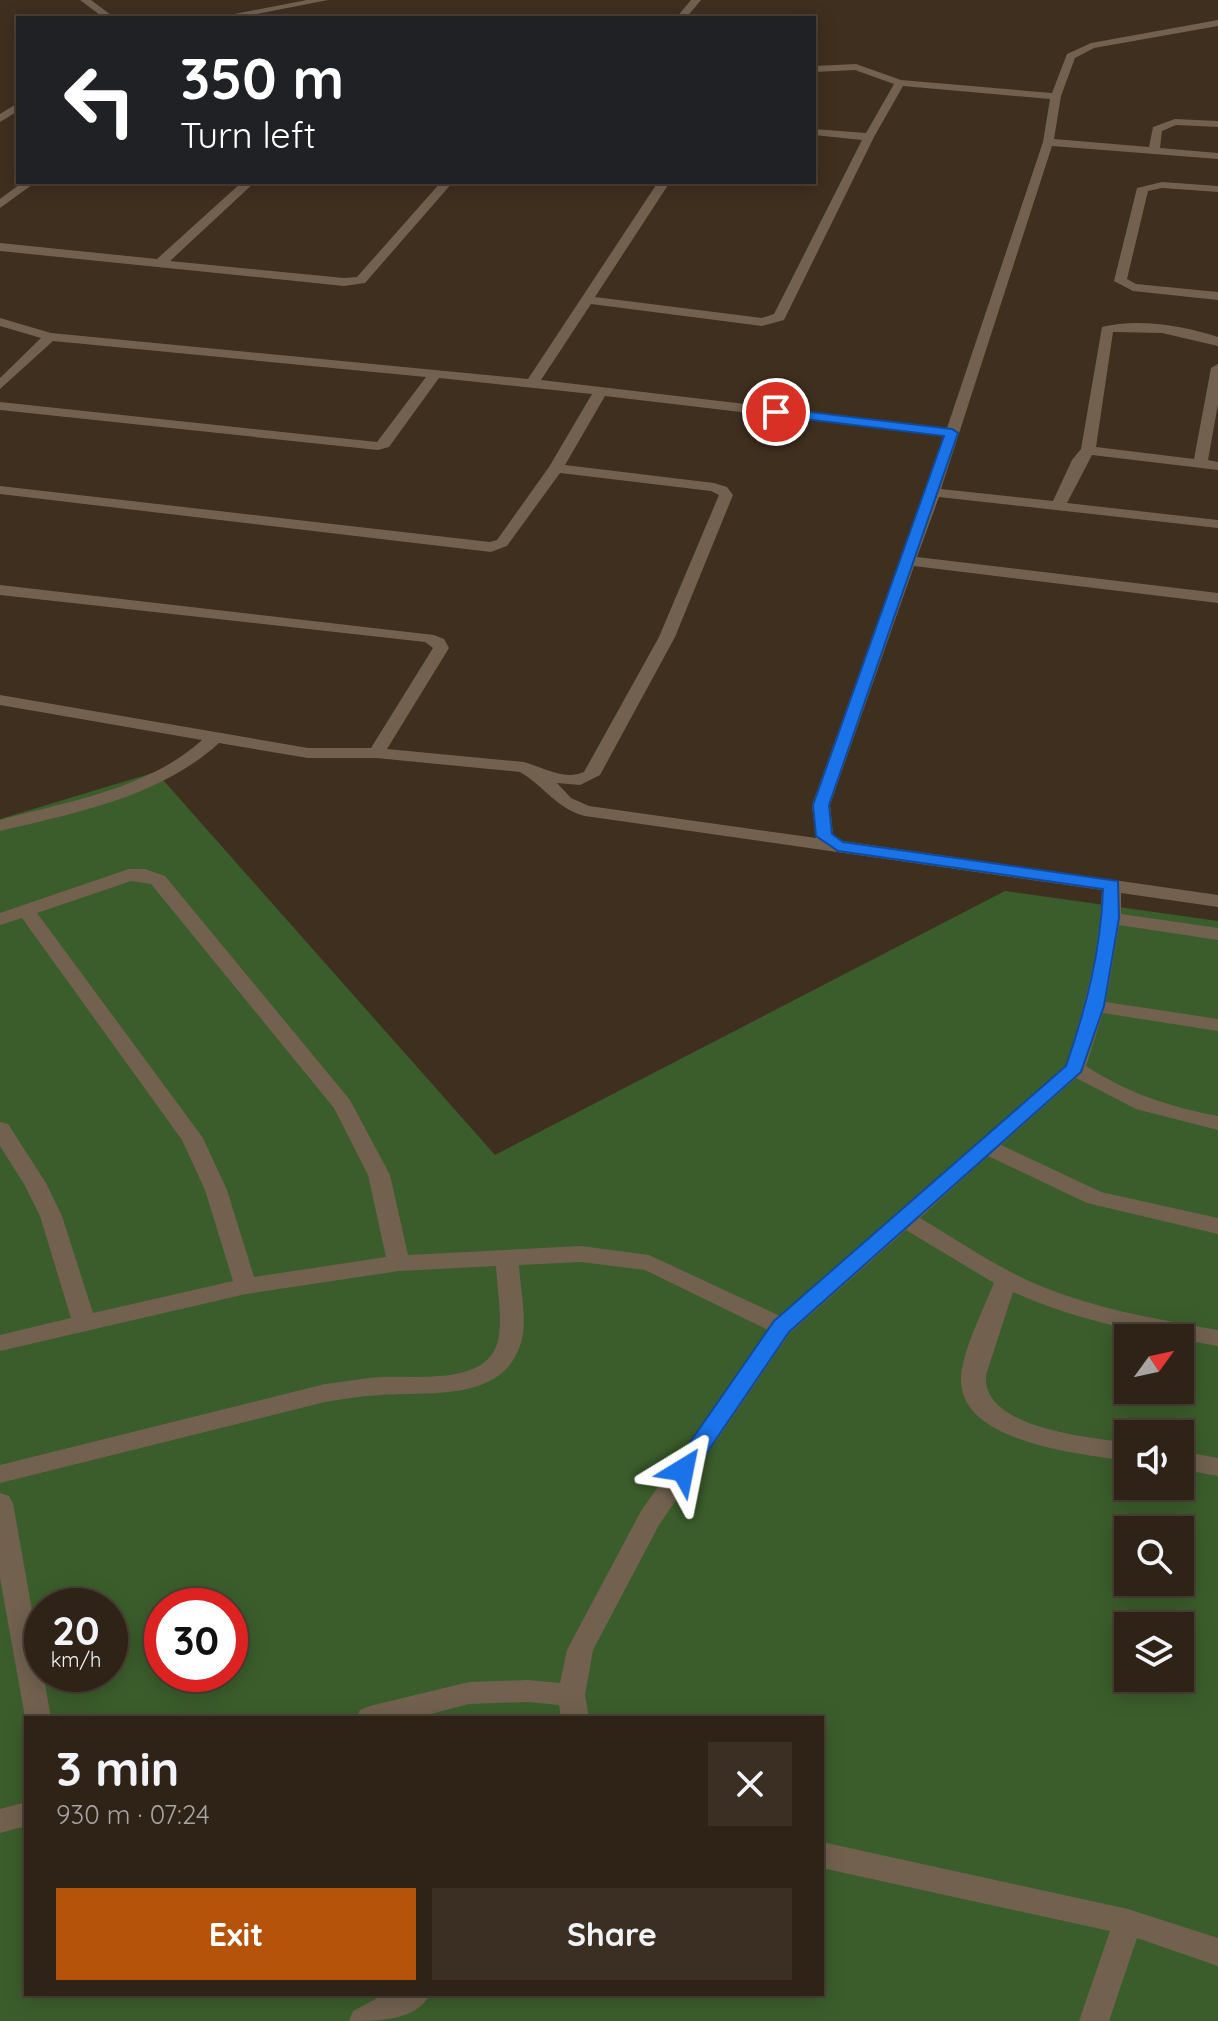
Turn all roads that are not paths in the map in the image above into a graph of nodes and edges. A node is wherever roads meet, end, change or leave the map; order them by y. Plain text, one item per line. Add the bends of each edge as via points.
1 (85, 0) edge
2 (323, 0) edge
3 (696, 0) edge
4 (107, 16) edge
5 (231, 16) edge
6 (683, 16) edge
7 (1218, 23) edge
8 (816, 69) edge
9 (900, 83) junction
10 (1056, 96) junction
11 (1218, 124) edge
12 (816, 132) edge
13 (869, 137) junction
14 (1048, 142) junction
15 (1154, 151) junction
16 (1218, 156) edge
17 (27, 184) edge
18 (247, 184) edge
19 (445, 184) edge
20 (663, 184) edge
21 (1218, 189) edge
22 (0, 205) edge
23 (0, 247) edge
24 (160, 263) junction
25 (1218, 296) edge
26 (587, 300) junction
27 (0, 322) edge
28 (50, 337) junction
29 (1218, 342) edge
30 (1218, 368) edge
31 (435, 374) junction
32 (532, 383) junction
33 (0, 385) edge
34 (601, 391) junction
35 (0, 406) edge
36 (952, 433) junction
37 (1088, 450) junction
38 (1200, 464) junction
39 (1218, 466) edge
40 (556, 468) junction
41 (0, 490) edge
42 (933, 492) junction
43 (1058, 507) junction
44 (1218, 524) edge
45 (909, 561) junction
46 (0, 590) edge
47 (1218, 598) edge
48 (0, 700) edge
49 (213, 739) junction
50 (376, 753) junction
51 (540, 776) junction
52 (0, 826) edge
53 (838, 846) junction
54 (1112, 885) junction
55 (1218, 901) edge
56 (26, 910) junction
57 (1111, 918) junction
58 (0, 919) edge
59 (1218, 934) edge
60 (1095, 1006) junction
61 (1218, 1025) edge
62 (1075, 1068) junction
63 (1218, 1123) edge
64 (0, 1129) edge
65 (987, 1147) junction
66 (905, 1219) junction
67 (1218, 1226) edge
68 (507, 1257) junction
69 (399, 1263) junction
70 (1007, 1279) junction
71 (246, 1286) junction
72 (84, 1323) junction
73 (782, 1327) junction
74 (1218, 1338) edge
75 (0, 1343) edge
76 (1114, 1450) edge
77 (1194, 1463) edge
78 (1218, 1467) edge
79 (0, 1474) edge
80 (0, 1503) edge
81 (573, 1706) edge
82 (37, 1716) edge
83 (378, 1716) edge
84 (24, 1815) edge
85 (0, 1821) edge
86 (824, 1855) edge
87 (1128, 1922) junction
88 (1218, 1952) edge
89 (411, 1996) edge
90 (364, 2021) edge
91 (1094, 2021) edge

1 - 4 street
2 - 5 street
3 - 6 street
7 - 10 street via 1078,51 1071,56
8 - 9 street via 856,67
9 - 10 street
9 - 13 street
10 - 14 street
11 - 15 street via 1161,125
12 - 13 street
13 - 26 street via 774,321
14 - 15 street
14 - 36 street
15 - 16 street
17 - 22 street
18 - 24 street
19 - 24 street via 361,280
20 - 26 street
21 - 25 street via 1143,188 1120,281
23 - 24 street
26 - 32 street
27 - 28 street
28 - 31 street
28 - 33 street
29 - 37 street via 1124,327 1107,330
30 - 38 street
31 - 32 street
31 - 35 street via 378,446
32 - 34 street
34 - 36 street
34 - 40 street
36 - 42 street
37 - 38 street
37 - 43 street
38 - 39 street
40 - 41 street via 502,543 491,547
40 - 51 street via 714,487 726,495 667,637 591,775 580,780
42 - 43 street
42 - 45 street
43 - 44 street
45 - 47 street
45 - 53 street via 821,805 824,836
46 - 50 street via 438,642 441,648
48 - 49 street
49 - 50 street via 308,753
49 - 52 street via 199,755 153,780
50 - 51 street via 524,767
51 - 53 street via 565,802 585,811
53 - 54 street
54 - 55 street
54 - 57 street
56 - 58 street
56 - 69 street via 129,875 158,880 343,1105 379,1175
56 - 71 street via 192,1138 216,1190
57 - 59 street
57 - 60 street
60 - 61 street
60 - 62 street
62 - 63 street via 1105,1090 1183,1117
62 - 65 street
64 - 72 street via 51,1216
65 - 66 street
65 - 67 street via 1095,1198
66 - 70 street
66 - 73 street
68 - 69 street
68 - 73 street via 581,1254 649,1263
68 - 79 street via 511,1336 504,1355 485,1374 462,1383 325,1393
69 - 71 street
70 - 74 street via 1119,1321
70 - 76 street via 973,1384 984,1408 1041,1437
71 - 72 street
72 - 75 street
73 - 81 street via 650,1518 580,1650
77 - 78 street
80 - 82 street
81 - 83 street via 528,1691 469,1693
84 - 85 street
86 - 87 street
87 - 88 street
87 - 91 street
89 - 90 street

